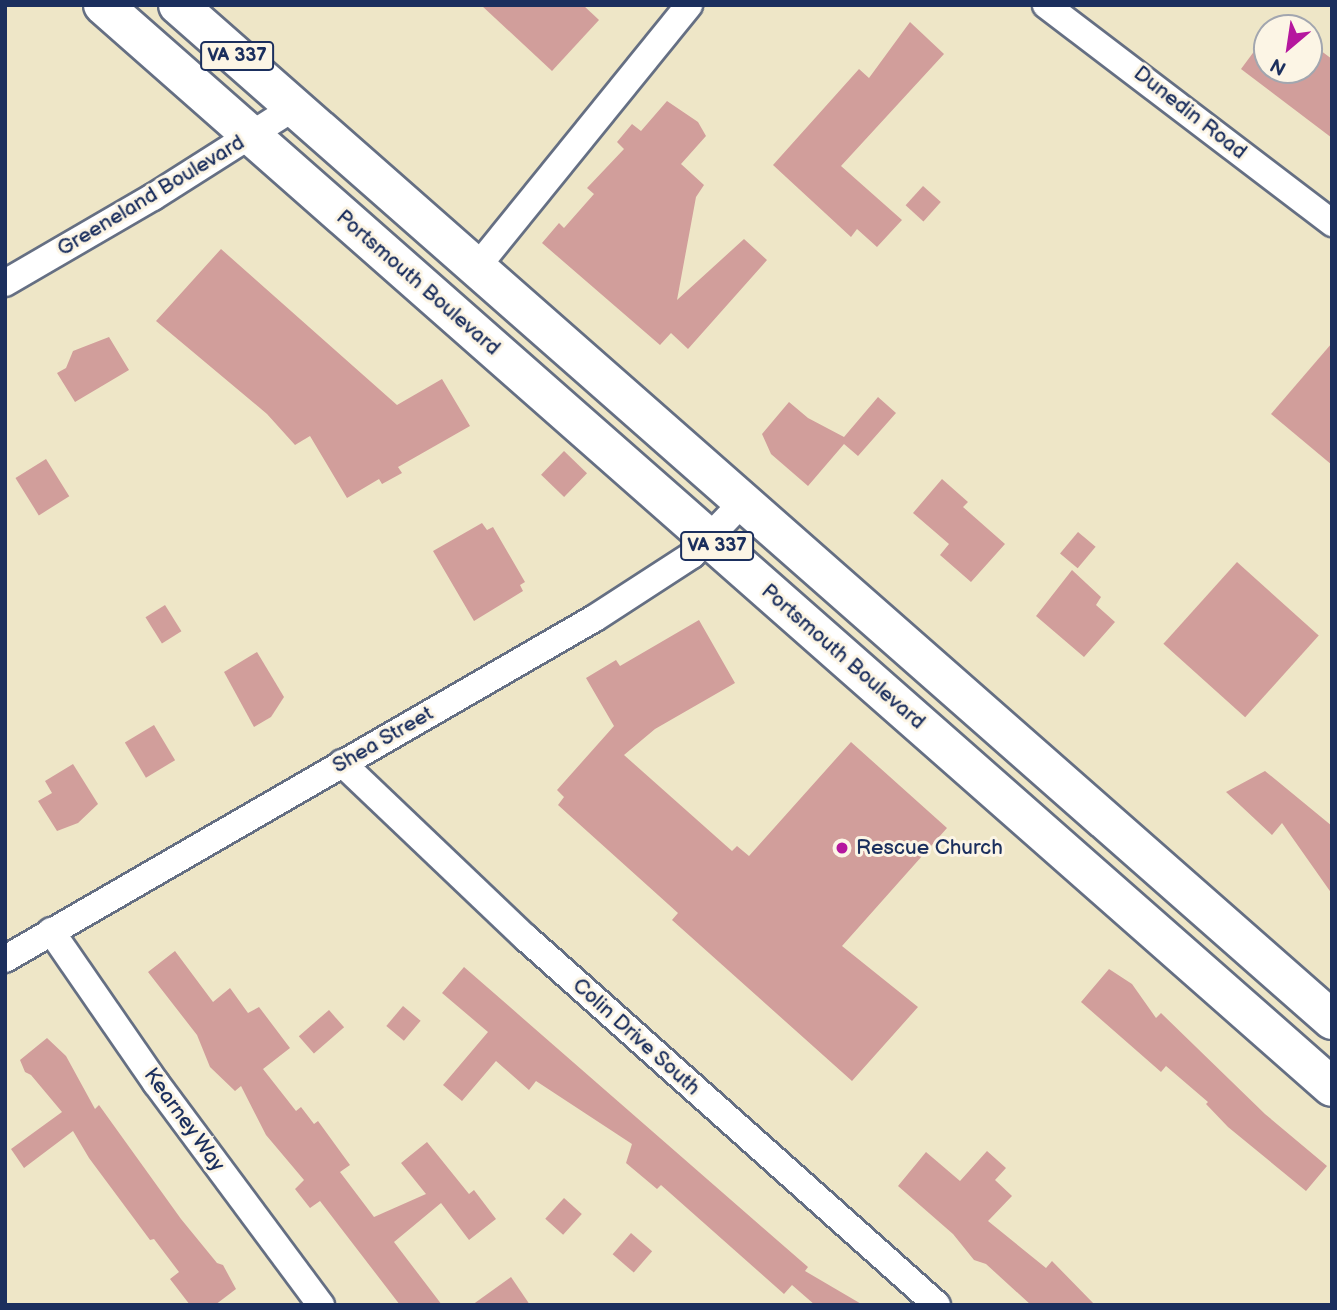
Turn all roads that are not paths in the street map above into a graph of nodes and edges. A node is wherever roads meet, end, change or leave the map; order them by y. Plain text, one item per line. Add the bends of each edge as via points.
1 (103, 5) edge
2 (178, 5) edge
3 (689, 5) edge
4 (1046, 5) edge
5 (295, 107) junction
6 (251, 135) junction
7 (1332, 223) edge
8 (477, 267) junction
9 (5, 283) edge
10 (745, 500) junction
11 (709, 539) junction
12 (342, 763) junction
13 (51, 932) junction
14 (5, 958) edge
15 (1332, 1020) edge
16 (1332, 1087) edge
17 (321, 1305) edge
18 (937, 1305) edge

1 - 6 main road, Portsmouth Boulevard / VA 337
2 - 5 main road, VA 337
3 - 8 street
4 - 7 street, Dunedin Road
5 - 6 street, Greeneland Boulevard
5 - 8 main road, VA 337
6 - 9 street, Greeneland Boulevard
6 - 11 main road, Portsmouth Boulevard / VA 337
8 - 10 main road, VA 337
10 - 11 street, Shea Street
10 - 15 main road, VA 337
11 - 12 street, Shea Street via 692,555 553,644
11 - 16 main road, Portsmouth Boulevard / VA 337
12 - 13 street, Shea Street
12 - 18 street, Colin Drive South via 536,948
13 - 14 street, Shea Street
13 - 17 street, Kearney Way

